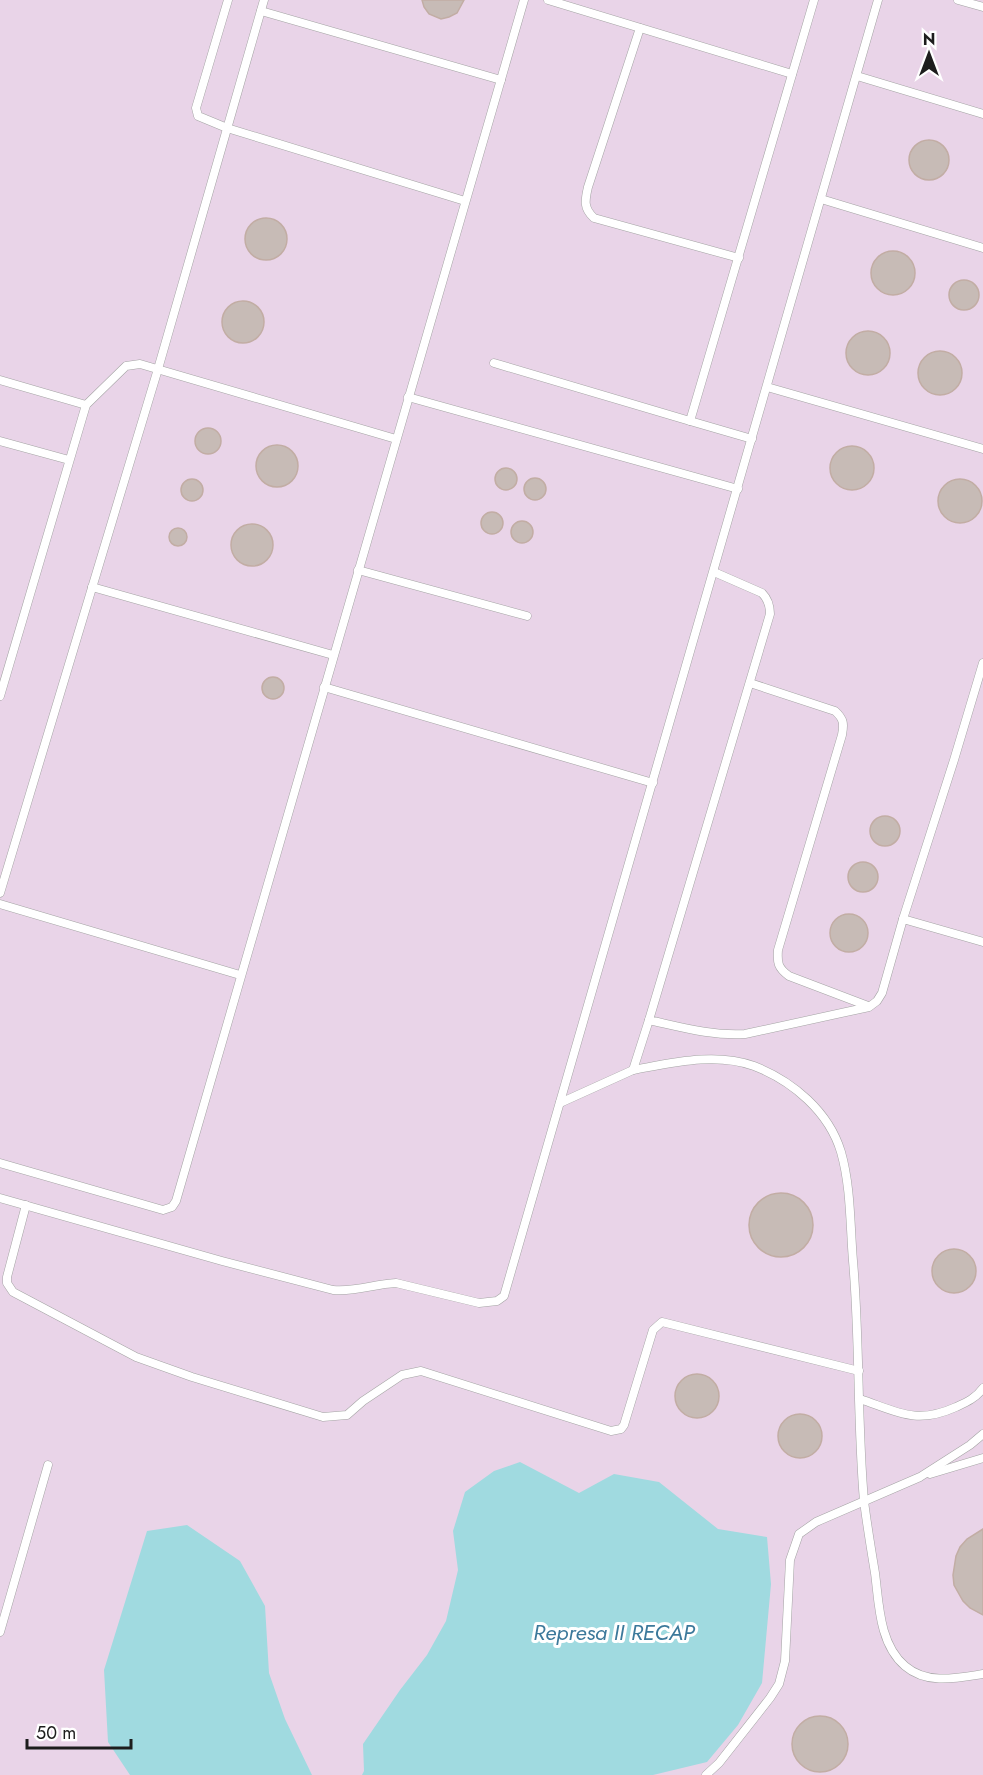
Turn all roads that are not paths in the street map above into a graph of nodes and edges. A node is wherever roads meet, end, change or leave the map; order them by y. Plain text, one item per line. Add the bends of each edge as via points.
1 (228, 0) edge
2 (264, 0) edge
3 (524, 0) edge
4 (548, 0) edge
5 (814, 0) edge
6 (878, 0) edge
7 (958, 0) edge
8 (983, 7) edge
9 (261, 11) junction
10 (640, 28) junction
11 (792, 74) junction
12 (856, 76) junction
13 (501, 80) junction
14 (983, 114) edge
15 (227, 128) junction
16 (821, 199) junction
17 (465, 201) junction
18 (983, 248) edge
19 (739, 258) junction
20 (494, 363) dead end
21 (158, 369) junction
22 (0, 380) edge
23 (767, 387) junction
24 (408, 397) junction
25 (86, 405) junction
26 (690, 420) junction
27 (396, 439) junction
28 (752, 439) junction
29 (0, 441) edge
30 (983, 449) edge
31 (69, 460) junction
32 (738, 489) junction
33 (358, 570) junction
34 (714, 572) junction
35 (92, 587) junction
36 (526, 616) dead end
37 (333, 655) junction
38 (983, 663) edge
39 (750, 683) junction
40 (324, 687) junction
41 (0, 696) edge
42 (653, 783) junction
43 (0, 894) edge
44 (0, 904) edge
45 (903, 920) junction
46 (983, 942) edge
47 (240, 975) junction
48 (869, 1007) junction
49 (650, 1020) junction
50 (633, 1070) junction
51 (560, 1103) junction
52 (0, 1163) edge
53 (0, 1198) edge
54 (26, 1205) junction
55 (859, 1371) junction
56 (983, 1389) edge
57 (860, 1399) junction
58 (983, 1434) edge
59 (983, 1458) edge
60 (48, 1465) dead end
61 (920, 1477) junction
62 (864, 1501) junction
63 (0, 1632) edge
64 (983, 1674) edge
65 (706, 1775) edge

1 - 15 lane via 195,108 198,116
2 - 9 lane
3 - 13 lane
4 - 10 lane
5 - 11 lane
6 - 12 lane
7 - 8 lane
9 - 13 lane
9 - 15 lane
10 - 11 lane
10 - 19 lane via 588,187 588,213 594,218
11 - 19 lane
12 - 14 lane
12 - 16 lane
13 - 17 lane
15 - 17 lane
15 - 21 lane
16 - 18 lane
16 - 23 lane
17 - 24 lane
19 - 26 lane
20 - 26 lane
21 - 25 lane via 140,364 126,366
21 - 27 lane
21 - 35 lane
22 - 25 lane
23 - 28 lane
23 - 30 lane
24 - 27 lane
24 - 32 lane
25 - 31 lane
26 - 28 lane
27 - 33 lane
28 - 32 lane
29 - 31 lane
31 - 41 lane
32 - 34 lane
33 - 36 lane
33 - 37 lane
34 - 39 lane via 762,593 770,605
34 - 42 lane
35 - 37 lane
35 - 43 lane
37 - 40 lane
38 - 45 lane
39 - 48 lane via 835,711 842,717 842,735 777,950 777,963 789,976
39 - 49 lane
40 - 42 lane
40 - 47 lane
42 - 51 lane
44 - 47 lane
45 - 46 lane
45 - 48 lane via 882,993
47 - 52 lane via 172,1207 163,1210
48 - 49 lane via 745,1034 707,1032
49 - 50 lane
50 - 51 lane
50 - 55 lane via 690,1060 752,1065 803,1094 825,1119 841,1152 847,1188
51 - 54 lane via 508,1285 504,1296 489,1303 396,1283 351,1292 333,1290
53 - 54 lane
54 - 55 lane via 7,1277 13,1292 135,1357 323,1417 347,1414 402,1375 421,1371 616,1431 624,1425 653,1330 662,1322
55 - 57 lane
56 - 57 lane via 969,1401 943,1413 921,1417
57 - 62 lane
58 - 61 lane
59 - 61 lane
60 - 63 lane
61 - 62 lane
62 - 64 lane via 882,1624 889,1644 904,1665 917,1674 932,1678
62 - 65 lane via 816,1522 799,1534 790,1560 785,1661 779,1684

